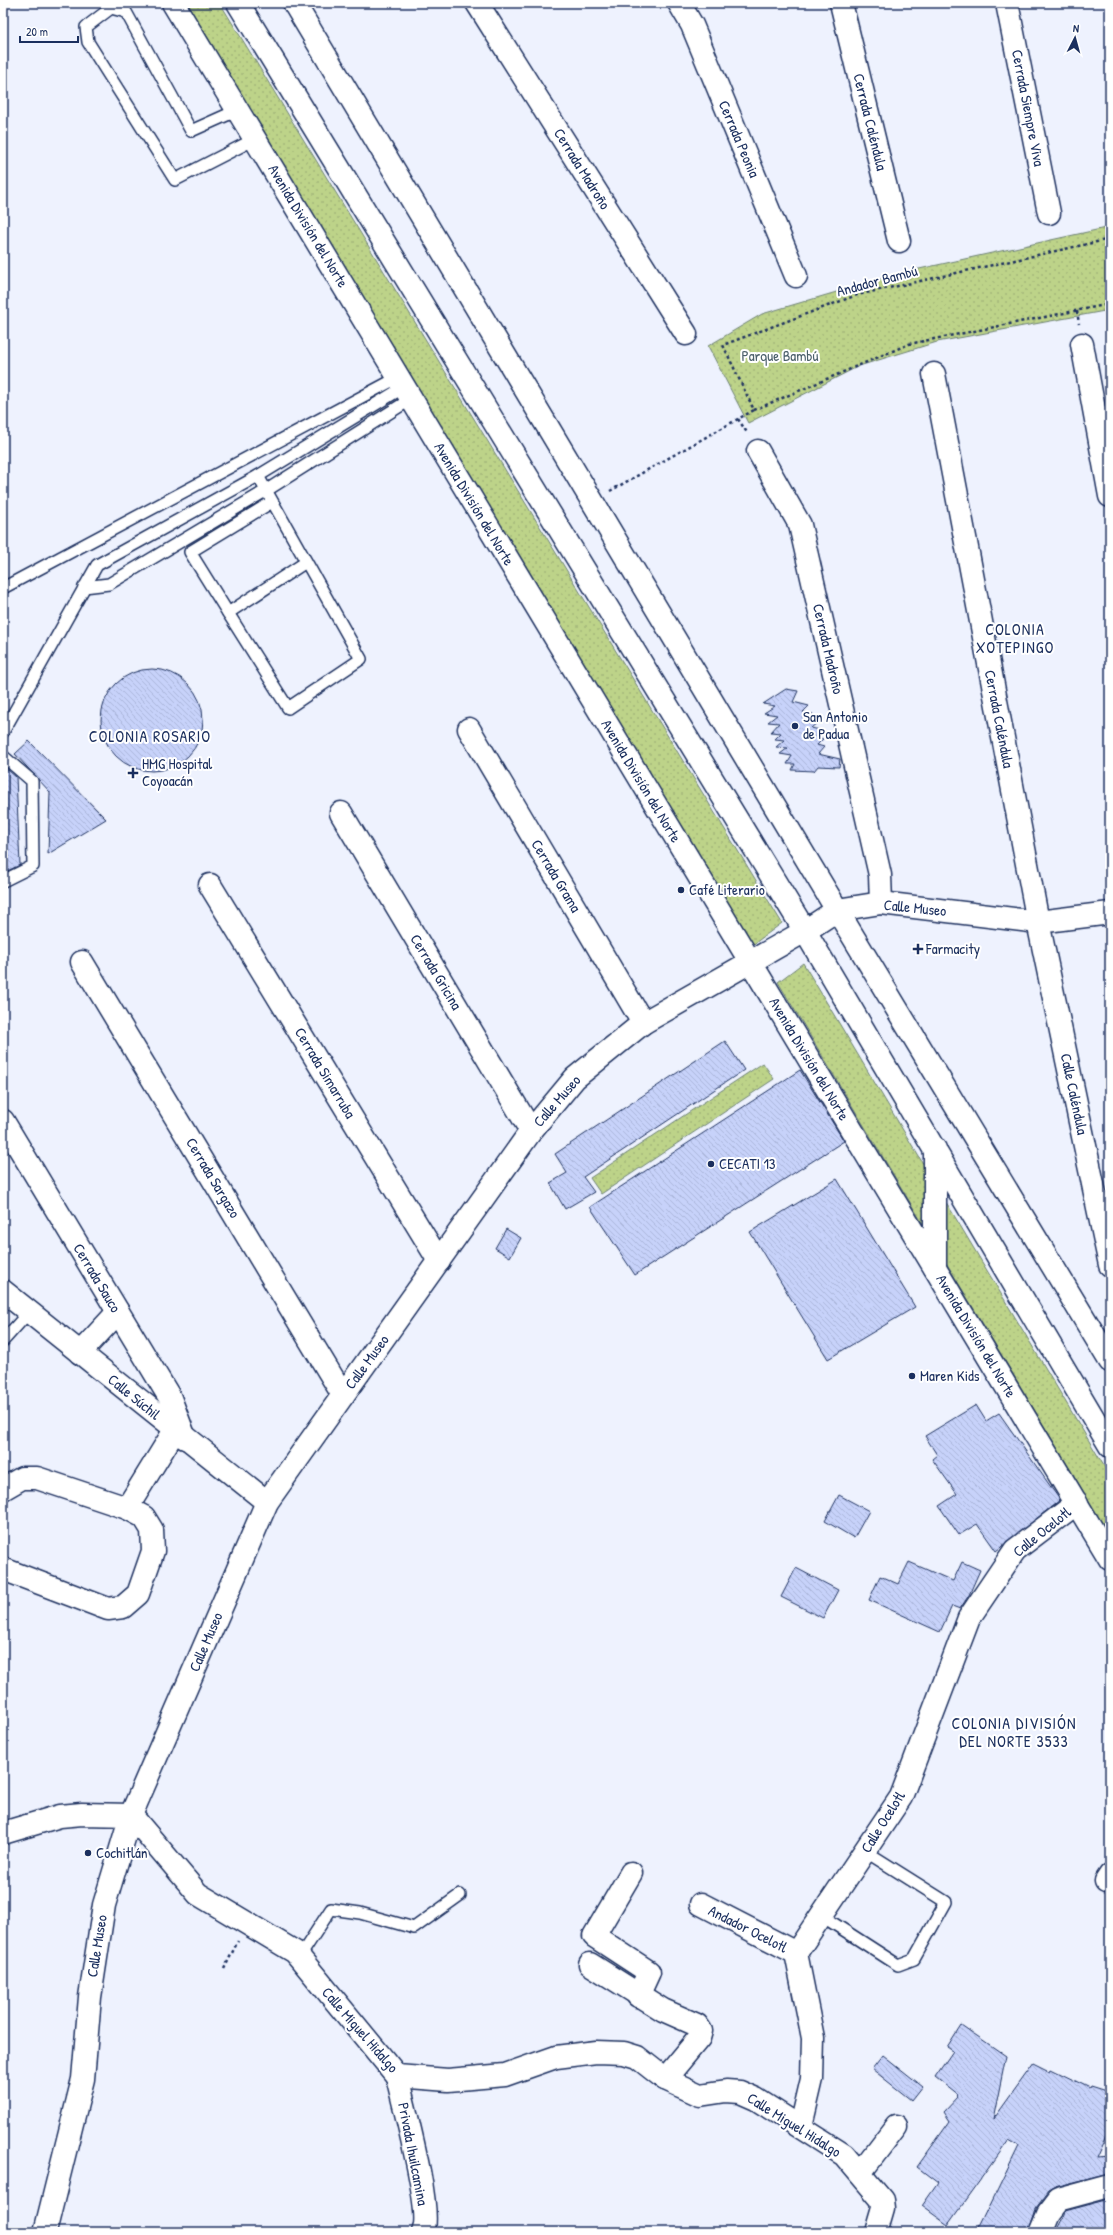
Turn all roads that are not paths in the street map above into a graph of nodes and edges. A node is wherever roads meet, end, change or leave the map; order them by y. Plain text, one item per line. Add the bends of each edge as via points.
1 (173, 3) edge
2 (238, 3) edge
3 (294, 3) edge
4 (477, 3) edge
5 (679, 3) edge
6 (841, 3) edge
7 (1007, 3) edge
8 (238, 110) junction
9 (255, 139) junction
10 (1049, 212) dead end
11 (899, 241) dead end
12 (796, 276) dead end
13 (686, 334) dead end
14 (1082, 344) dead end
15 (934, 374) dead end
16 (405, 388) junction
17 (758, 451) dead end
18 (258, 476) junction
19 (267, 490) junction
20 (1110, 496) edge
21 (272, 502) junction
22 (306, 562) junction
23 (84, 587) junction
24 (3, 588) edge
25 (228, 613) junction
26 (469, 729) dead end
27 (3, 732) edge
28 (3, 756) edge
29 (341, 813) dead end
30 (3, 881) edge
31 (210, 885) dead end
32 (881, 903) junction
33 (837, 910) junction
34 (1110, 913) edge
35 (1038, 922) junction
36 (805, 931) junction
37 (82, 962) dead end
38 (750, 962) junction
39 (643, 1023) junction
40 (3, 1121) edge
41 (531, 1131) junction
42 (935, 1149) junction
43 (440, 1261) junction
44 (1110, 1265) edge
45 (935, 1268) junction
46 (3, 1291) edge
47 (29, 1312) junction
48 (118, 1312) junction
49 (3, 1342) edge
50 (80, 1353) junction
51 (1110, 1361) edge
52 (344, 1395) junction
53 (180, 1434) junction
54 (1110, 1446) edge
55 (3, 1489) edge
56 (266, 1502) junction
57 (1077, 1503) junction
58 (127, 1508) junction
59 (1110, 1559) edge
60 (3, 1569) edge
61 (131, 1815) junction
62 (3, 1833) edge
63 (865, 1851) junction
64 (630, 1873) dead end
65 (460, 1895) dead end
66 (701, 1904) dead end
67 (822, 1916) junction
68 (796, 1953) junction
69 (299, 1958) junction
70 (590, 1964) dead end
71 (638, 1996) junction
72 (397, 2076) junction
73 (665, 2079) junction
74 (801, 2126) junction
75 (896, 2126) dead end
76 (860, 2173) junction
77 (1110, 2186) edge
78 (430, 2230) edge
79 (45, 2232) edge
80 (876, 2232) edge
81 (1040, 2232) edge

1 - 8 street, Avenida División del Norte
2 - 36 street
3 - 33 street
4 - 13 street, Cerrada Madroño
5 - 12 street, Cerrada Peonia via 692,25
6 - 11 street, Cerrada Caléndula
7 - 10 street, Cerrada Siempre Viva
8 - 9 street, Avenida División del Norte
8 - 9 lane via 191,131 126,12 111,8 86,27 88,42 175,180
9 - 16 street, Avenida División del Norte
14 - 20 street
15 - 35 street, Cerrada Caléndula
16 - 18 lane
16 - 19 lane
16 - 24 lane
16 - 38 street, Avenida División del Norte
17 - 32 street, Cerrada Madroño via 800,525 880,875
18 - 19 lane
18 - 23 lane via 98,565
19 - 21 lane
19 - 23 lane via 109,584
21 - 22 lane
21 - 25 lane via 190,552
22 - 25 lane
22 - 25 lane via 361,659 288,708
23 - 27 lane
26 - 39 street, Cerrada Grama
28 - 30 lane via 32,781 33,851 33,866
29 - 41 street, Cerrada Gricina
31 - 43 street, Cerrada Simarruba
32 - 33 street, Calle Museo
32 - 35 street, Calle Museo
33 - 36 street, Calle Museo
33 - 51 street
34 - 35 street, Calle Museo
35 - 44 street, Calle Caléndula
36 - 38 street, Calle Museo
36 - 42 street
37 - 52 street, Cerrada Sargazo
38 - 39 street, Calle Museo
38 - 45 street, Avenida División del Norte
39 - 41 street, Calle Museo via 575,1078
40 - 48 street, Cerrada Sauco
41 - 43 street, Calle Museo
42 - 45 street
42 - 54 street
43 - 52 street, Calle Museo
45 - 57 street, Avenida División del Norte
46 - 47 street, Calle Súchil
47 - 49 lane
47 - 50 street, Calle Súchil
48 - 50 street
48 - 53 street, Cerrada Sauco via 170,1398
50 - 53 street, Calle Súchil
52 - 56 street, Calle Museo
53 - 56 street, Calle Súchil
53 - 58 street
55 - 58 street via 22,1478 37,1478
56 - 61 street, Calle Museo
57 - 59 street, Avenida División del Norte
57 - 63 street, Calle Ocelotl via 1015,1550 969,1618 900,1797
58 - 60 street via 144,1517 152,1530 154,1551 138,1594 123,1607 108,1609
61 - 62 street via 60,1816
61 - 69 street, Calle Miguel Hidalgo via 198,1894 295,1952
61 - 79 street, Calle Museo via 104,1905 90,1997 83,2079
63 - 67 street, Calle Ocelotl
63 - 67 lane via 946,1902 914,1959 898,1965
64 - 71 street via 594,1936 649,1972
65 - 69 lane via 414,1928 360,1913 332,1909
66 - 68 street, Andador Ocelotl
67 - 68 street, Calle Ocelotl
68 - 74 street via 814,2038 812,2079
69 - 72 street, Calle Miguel Hidalgo
70 - 71 street
71 - 73 street via 697,2025 701,2031 699,2038
72 - 73 street, Calle Miguel Hidalgo via 448,2080 505,2075 556,2057 596,2052 624,2053 637,2057
72 - 78 street, Privada Ihuilcamina
73 - 74 street, Calle Miguel Hidalgo via 700,2095 726,2091 740,2092
74 - 76 street, Calle Miguel Hidalgo via 844,2155
75 - 76 street
76 - 80 street, Calle Miguel Hidalgo via 882,2200 883,2208
77 - 81 street via 1058,2200 1048,2213

